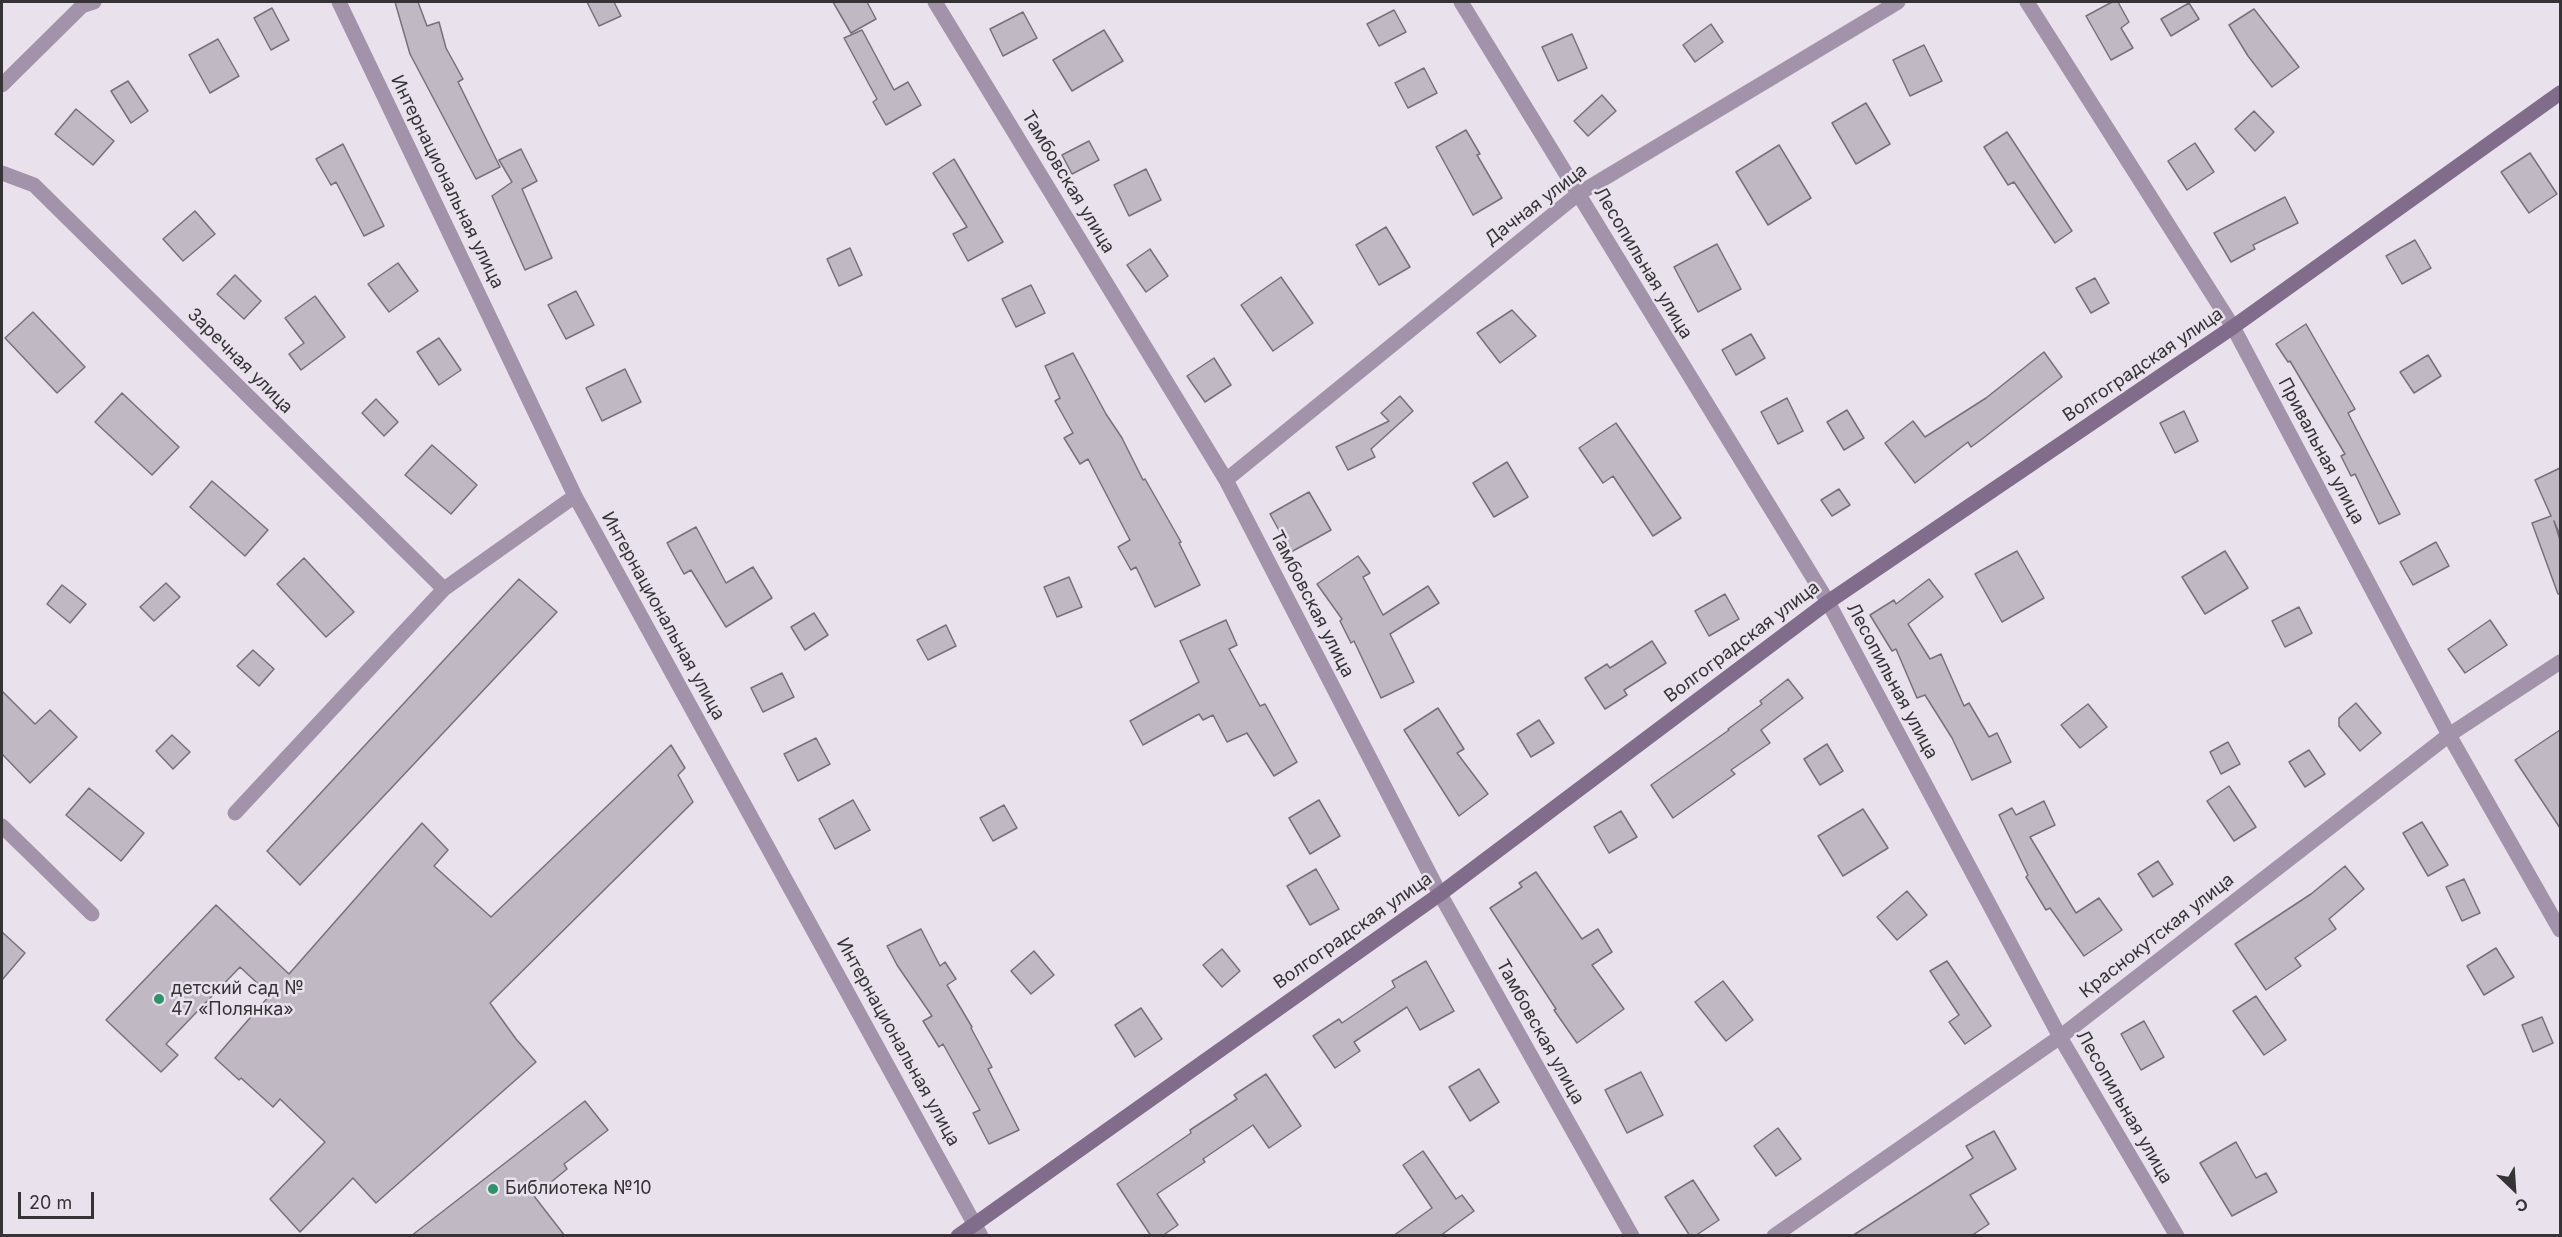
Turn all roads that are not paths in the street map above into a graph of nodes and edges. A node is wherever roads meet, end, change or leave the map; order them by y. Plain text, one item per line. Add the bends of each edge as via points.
1 (94, 2) edge
2 (339, 2) edge
3 (935, 2) edge
4 (1461, 2) edge
5 (1898, 2) edge
6 (2027, 2) edge
7 (2, 85) edge
8 (2560, 93) edge
9 (2, 173) edge
10 (1578, 194) junction
11 (2233, 327) junction
12 (1226, 480) junction
13 (575, 496) junction
14 (444, 589) junction
15 (1828, 602) junction
16 (2560, 662) edge
17 (2449, 735) junction
18 (235, 813) dead end
19 (2, 826) edge
20 (1440, 894) junction
21 (92, 914) dead end
22 (2560, 930) edge
23 (2060, 1037) junction
24 (978, 1229) edge
25 (958, 1236) edge
26 (1632, 1236) edge
27 (1774, 1236) edge
28 (2176, 1236) edge

1 - 7 street via 82,6
2 - 13 street, Интернациональная улица
3 - 12 street, Тамбовская улица
4 - 10 street, Лесопильная улица
5 - 10 street, Дачная улица
6 - 11 street, Привальная улица
8 - 11 street, Волгоградская улица
9 - 14 street, Заречная улица via 34,185
10 - 12 street, Дачная улица
10 - 15 street, Лесопильная улица
11 - 15 street, Волгоградская улица
11 - 17 street, Привальная улица
12 - 20 street, Тамбовская улица
13 - 14 street
13 - 24 street, Интернациональная улица
14 - 18 street
15 - 20 street, Волгоградская улица
15 - 23 street, Лесопильная улица
16 - 17 street, Краснокутская улица
17 - 22 street, Привальная улица
17 - 23 street, Краснокутская улица
19 - 21 street
20 - 24 street, Волгоградская улица
20 - 26 street, Тамбовская улица
23 - 27 street, Краснокутская улица
23 - 28 street, Лесопильная улица
24 - 25 street, Волгоградская улица

